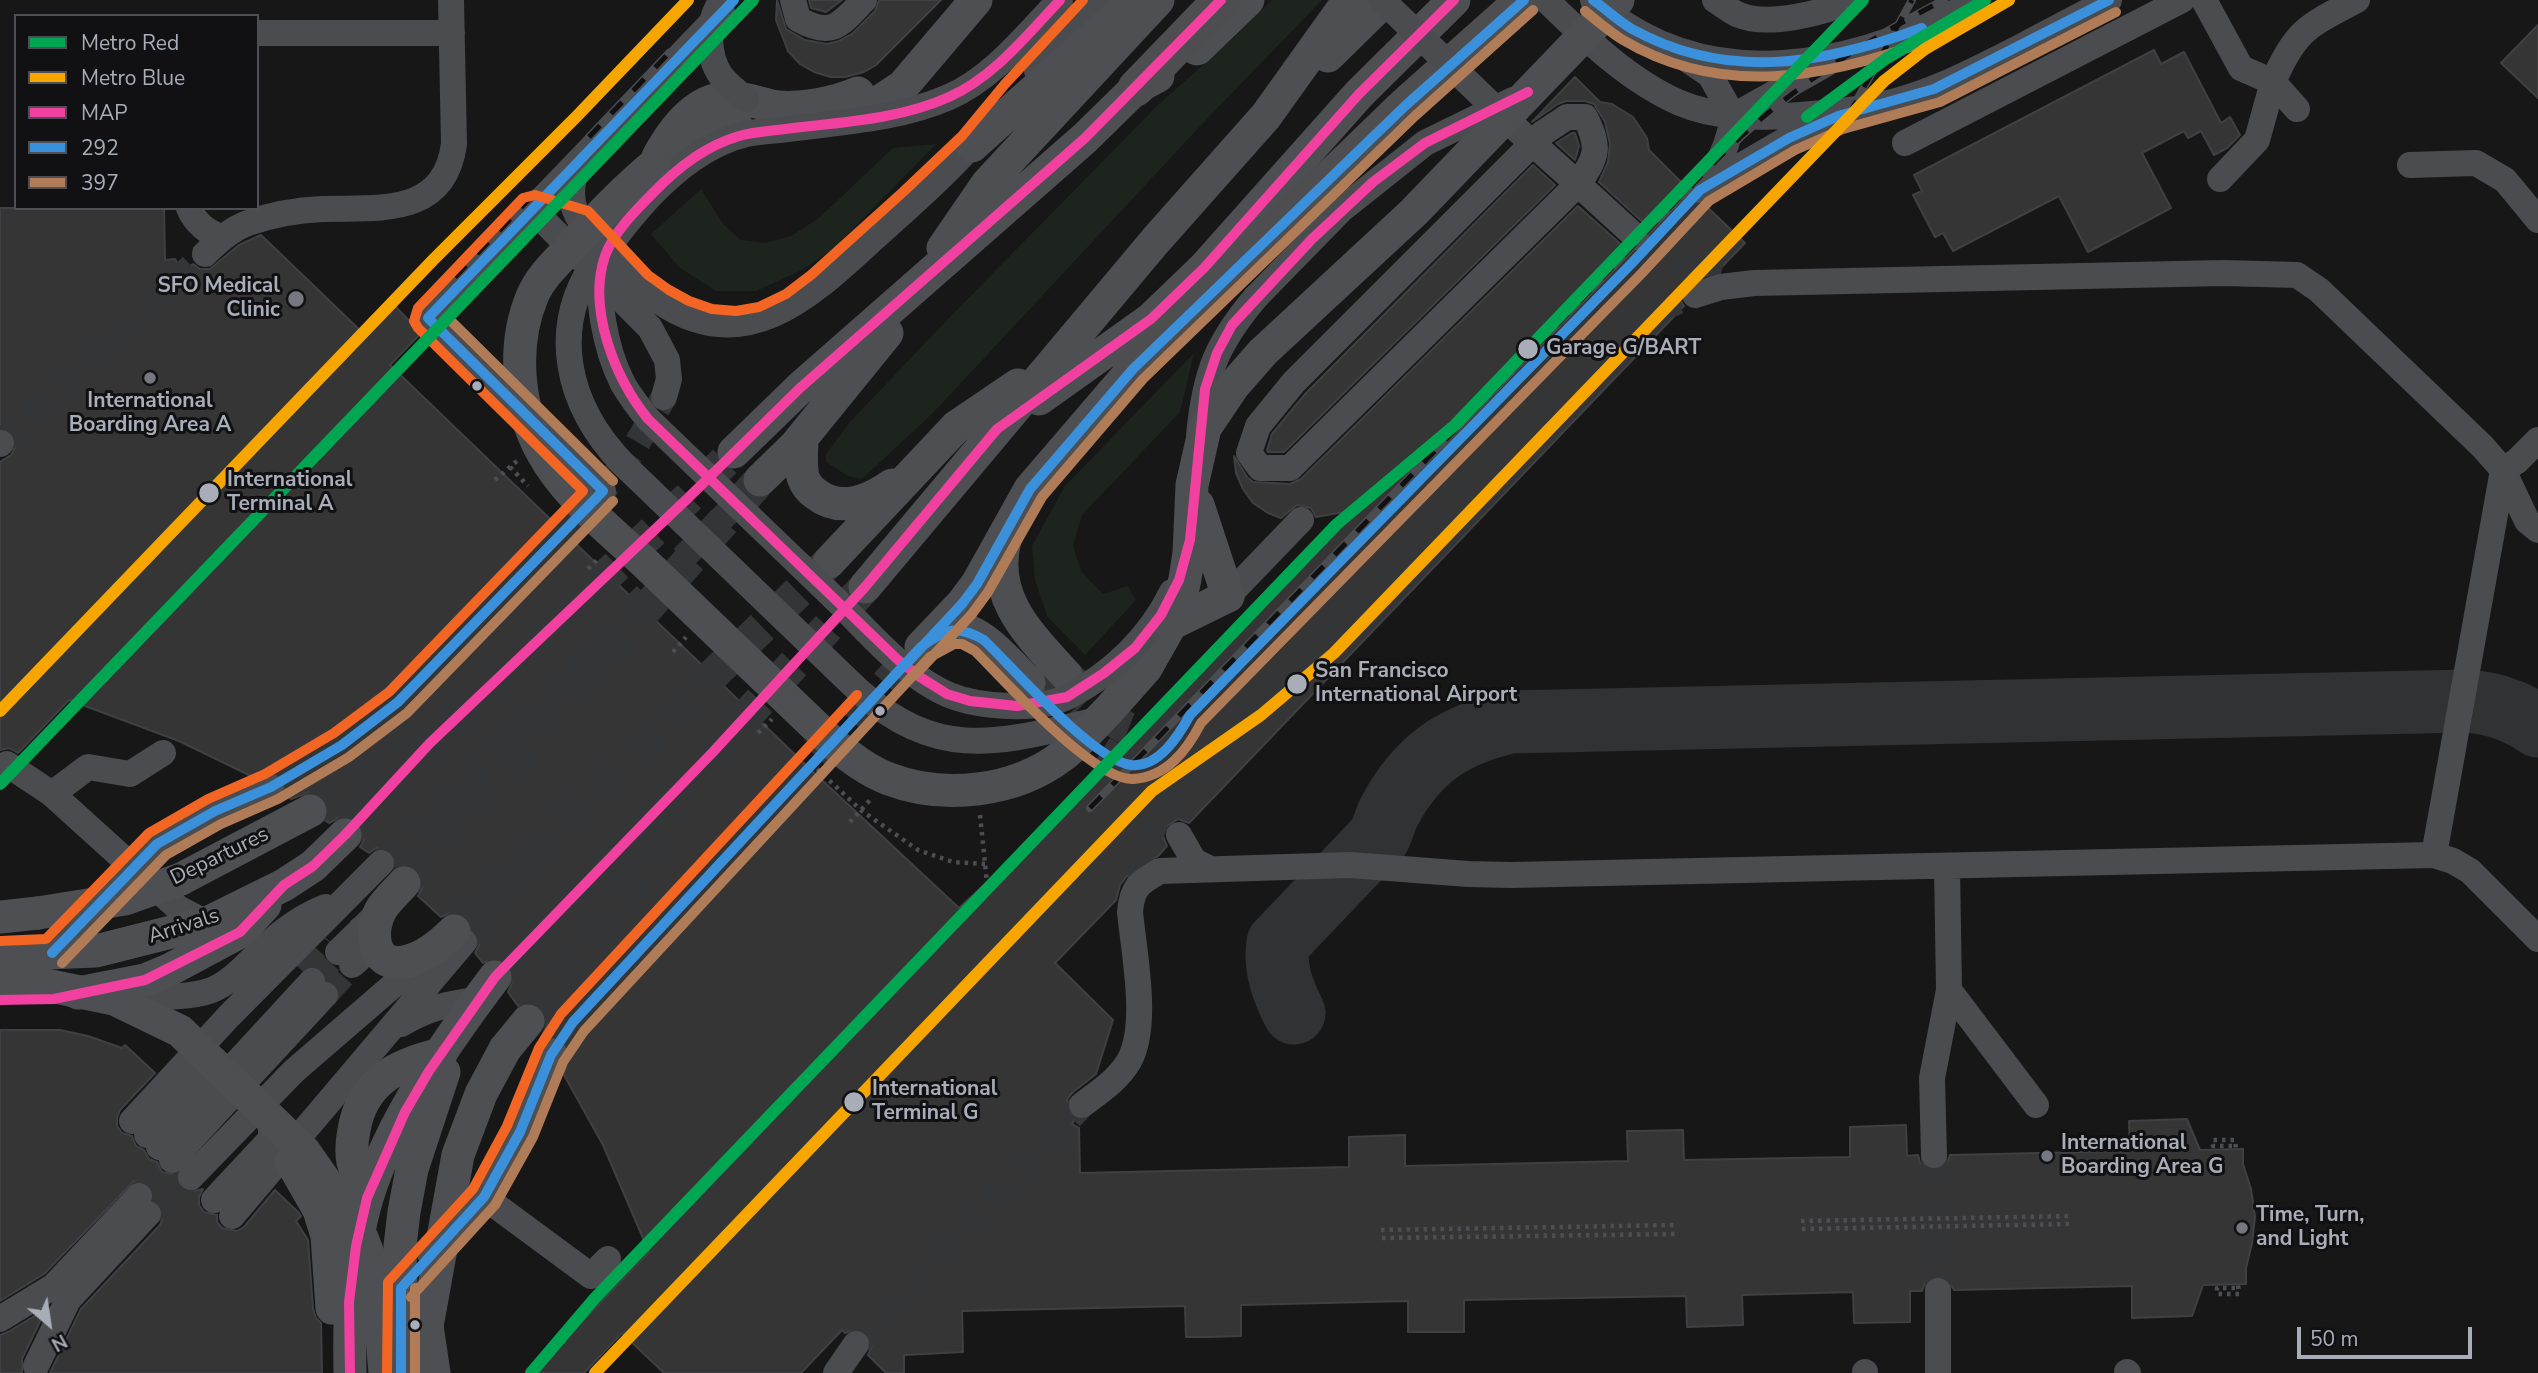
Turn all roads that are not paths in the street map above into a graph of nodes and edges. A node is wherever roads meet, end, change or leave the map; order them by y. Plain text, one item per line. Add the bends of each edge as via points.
1 (451, 0) edge
2 (722, 0) edge
3 (734, 0) edge
4 (793, 0) edge
5 (864, 0) edge
6 (1060, 0) edge
7 (1197, 0) edge
8 (1349, 0) edge
9 (1383, 0) edge
10 (1454, 0) edge
11 (1524, 0) edge
12 (1546, 0) edge
13 (1593, 0) edge
14 (1618, 0) edge
15 (1715, 0) edge
16 (1852, 0) edge
17 (1978, 0) edge
18 (2109, 0) edge
19 (2182, 0) edge
20 (2204, 0) edge
21 (2357, 0) edge
22 (1240, 1) edge
23 (1132, 6) edge
24 (970, 7) edge
25 (259, 33) edge
26 (452, 33) junction
27 (1658, 42) junction
28 (1839, 57) junction
29 (2273, 82) junction
30 (1136, 88) junction
31 (1528, 92) junction
32 (1864, 108) junction
33 (2297, 109) dead end
34 (753, 110) junction
35 (1266, 116) junction
36 (1733, 116) junction
37 (1905, 143) dead end
38 (1534, 145) junction
39 (971, 146) joint
40 (578, 163) junction
41 (2410, 165) dead end
42 (2220, 179) dead end
43 (1578, 184) junction
44 (532, 209) junction
45 (190, 210) edge
46 (1274, 212) junction
47 (2538, 220) edge
48 (580, 223) junction
49 (1636, 237) tunnel mouth
50 (949, 259) junction
51 (1204, 268) junction
52 (1721, 274) tunnel mouth
53 (1754, 282) junction
54 (916, 288) junction
55 (1695, 295) tunnel mouth
56 (1055, 361) junction
57 (1133, 369) junction
58 (664, 397) tunnel mouth
59 (997, 429) junction
60 (802, 438) junction
61 (2538, 440) edge
62 (734, 452) tunnel mouth
63 (923, 463) junction
64 (2503, 470) junction
65 (760, 480) tunnel mouth
66 (1192, 485) junction
67 (603, 491) dead end
68 (1013, 518) junction
69 (1301, 520) dead end
70 (2538, 530) edge
71 (829, 562) tunnel mouth
72 (865, 587) tunnel mouth
73 (1228, 596) junction
74 (1171, 624) junction
75 (1066, 675) tunnel mouth
76 (1029, 683) tunnel mouth
77 (1098, 720) junction
78 (163, 753) dead end
79 (7, 764) dead end
80 (271, 787) tunnel mouth
81 (52, 794) junction
82 (310, 811) tunnel mouth
83 (345, 835) tunnel mouth
84 (1179, 835) dead end
85 (2434, 855) junction
86 (134, 866) junction
87 (1947, 866) junction
88 (1210, 869) junction
89 (393, 873) joint
90 (284, 885) junction
91 (344, 900) junction
92 (1, 913) edge
93 (372, 919) junction
94 (207, 923) junction
95 (453, 939) junction
96 (2538, 939) edge
97 (52, 953) junction
98 (0, 955) edge
99 (230, 979) junction
100 (0, 986) edge
101 (486, 988) joint
102 (1949, 990) junction
103 (54, 999) junction
104 (0, 1000) edge
105 (229, 1016) junction
106 (528, 1021) tunnel mouth
107 (388, 1032) junction
108 (448, 1043) junction
109 (177, 1049) dead end
110 (551, 1055) tunnel mouth
111 (227, 1075) junction
112 (1082, 1105) tunnel mouth
113 (2036, 1105) dead end
114 (264, 1111) junction
115 (157, 1145) junction
116 (1934, 1155) tunnel mouth
117 (291, 1161) dead end
118 (484, 1197) junction
119 (608, 1259) dead end
120 (401, 1288) junction
121 (1938, 1291) tunnel mouth
122 (0, 1320) edge
123 (426, 1326) junction
124 (856, 1344) tunnel mouth
125 (38, 1366) edge
126 (334, 1373) edge
127 (350, 1373) edge
128 (385, 1373) edge
129 (401, 1373) edge
130 (418, 1373) edge
131 (434, 1373) edge
132 (836, 1373) edge
133 (1938, 1373) edge

1 - 26 street
2 - 34 street, bridge via 711,26 713,58 720,74
3 - 40 street
4 - 5 street via 798,19 816,29 839,26
6 - 31 street, bridge via 993,70 951,96 880,117 746,134 711,148 680,168 631,219 605,254 601,284 612,360 648,419 898,660 947,694 970,701 1017,706 1067,697 1135,648 1161,615 1179,580 1190,540 1205,389 1232,325 1312,239 1373,183 1425,143
7 - 30 highway via 1159,41
8 - 35 main road
9 - 35 main road
9 - 38 street, bridge
10 - 46 main road via 1359,94
11 - 46 highway via 1405,106
12 - 36 street via 1613,60 1658,92 1693,108
13 - 27 street via 1622,23
14 - 31 main road, bridge
15 - 16 street via 1739,15 1769,21 1835,8
17 - 28 street via 1906,35
18 - 32 street via 1934,89
19 - 37 street
20 - 29 street via 2241,68
21 - 29 street via 2300,34
22 - 30 highway
23 - 39 main road
23 - 54 main road via 987,184
24 - 34 main road via 903,86 871,107 837,116
25 - 26 street
26 - 45 street via 454,144 450,165 423,197 382,208 287,213 246,223 213,246
27 - 28 street via 1742,63 1800,63
27 - 36 street via 1710,75
28 - 36 street
29 - 33 street
29 - 42 street via 2257,140
30 - 50 main road
31 - 66 main road, bridge via 1414,212 1263,352 1234,385 1205,428
32 - 36 street via 1780,117
32 - 36 street via 1805,130 1700,190 1727,148
34 - 77 street, bridge via 727,138 657,191 598,257 569,323 572,375 587,416 625,467 859,691 899,721 943,738 981,742 1007,741
34 - 77 main road, bridge via 731,98 691,114 672,131 654,165 627,187 546,274 532,296 523,330 520,379 537,443 572,492 849,756 888,778 937,789 977,789 1015,780 1063,756
35 - 56 main road
38 - 43 street, bridge
38 - 43 street, bridge via 1567,117 1585,117 1595,139 1592,164
38 - 43 street via 1294,382 1258,426 1249,453 1260,468 1290,468
39 - 48 street via 820,286 773,316 737,326 709,323 661,302
40 - 44 street
40 - 48 street via 570,186
41 - 47 street via 2476,163 2505,180
43 - 49 street
44 - 48 street
44 - 58 street via 650,328 667,360 669,379
44 - 67 street via 428,318
46 - 51 main road
46 - 57 highway
50 - 54 main road
50 - 60 main road
51 - 57 main road
51 - 59 main road via 1151,319
52 - 53 street
53 - 55 street
53 - 64 street via 2297,275 2328,299
54 - 62 main road
56 - 59 main road
56 - 63 main road via 956,427
57 - 68 main road via 1030,489
59 - 72 main road
60 - 63 main road via 804,479 826,502 863,500
60 - 65 main road
61 - 64 street
63 - 71 main road
64 - 70 street via 2527,522
64 - 85 street
66 - 73 main road, bridge
66 - 74 main road, bridge via 1189,553 1181,601
68 - 75 main road via 1004,543 1003,584 1025,628
68 - 76 main road via 977,584 920,648 950,629 969,630
69 - 73 street
73 - 74 main road
74 - 77 main road, bridge via 1146,668
78 - 81 street via 130,774 88,767
79 - 81 street
80 - 86 street via 215,811 157,844
81 - 86 street
82 - 92 main road, Departures, bridge via 181,879 125,899 38,913
83 - 90 main road, Arrivals via 313,866
84 - 88 street via 1194,861
85 - 87 street
85 - 96 street via 2470,872
86 - 94 street via 178,908
86 - 97 street
87 - 88 street via 1511,875 1350,866
87 - 102 street
88 - 112 street via 1160,871 1140,883 1131,896 1138,1040 1113,1081
89 - 91 street
89 - 93 main road
90 - 94 main road, Arrivals
90 - 103 main road via 240,932 169,970 145,980
91 - 99 street via 305,915
91 - 105 street
93 - 93 street via 358,960 339,952
93 - 95 main road via 375,948 386,960 402,963
94 - 97 main road, Arrivals via 96,951
95 - 107 street
95 - 115 street via 294,1070
97 - 98 main road, Arrivals
99 - 103 street via 211,990 186,995
99 - 105 street
100 - 111 main road, bridge via 41,984 114,999 180,1031
101 - 107 street via 423,1011
101 - 108 main road
102 - 113 street
102 - 116 street via 1932,1078
103 - 104 main road
103 - 109 main road via 133,1019
105 - 115 street
106 - 123 main road, bridge via 505,1049 481,1094 458,1155
107 - 114 street, bridge via 223,1208 271,1139 271,1121
108 - 120 main road via 412,1169 400,1246
108 - 127 main road via 371,1088 357,1114 353,1162 367,1198 349,1302
110 - 118 main road via 520,1132
111 - 114 main road, bridge
111 - 115 street, bridge via 209,1072
114 - 128 main road, bridge via 304,1151 362,1237 378,1290
115 - 115 street via 312,981
117 - 126 main road via 319,1210 327,1236
118 - 119 street via 591,1276
118 - 120 main road
120 - 129 main road
121 - 133 street
122 - 125 street via 54,1286 144,1205 68,1300 52,1332 54,1367
123 - 130 main road
123 - 131 main road
124 - 132 street

